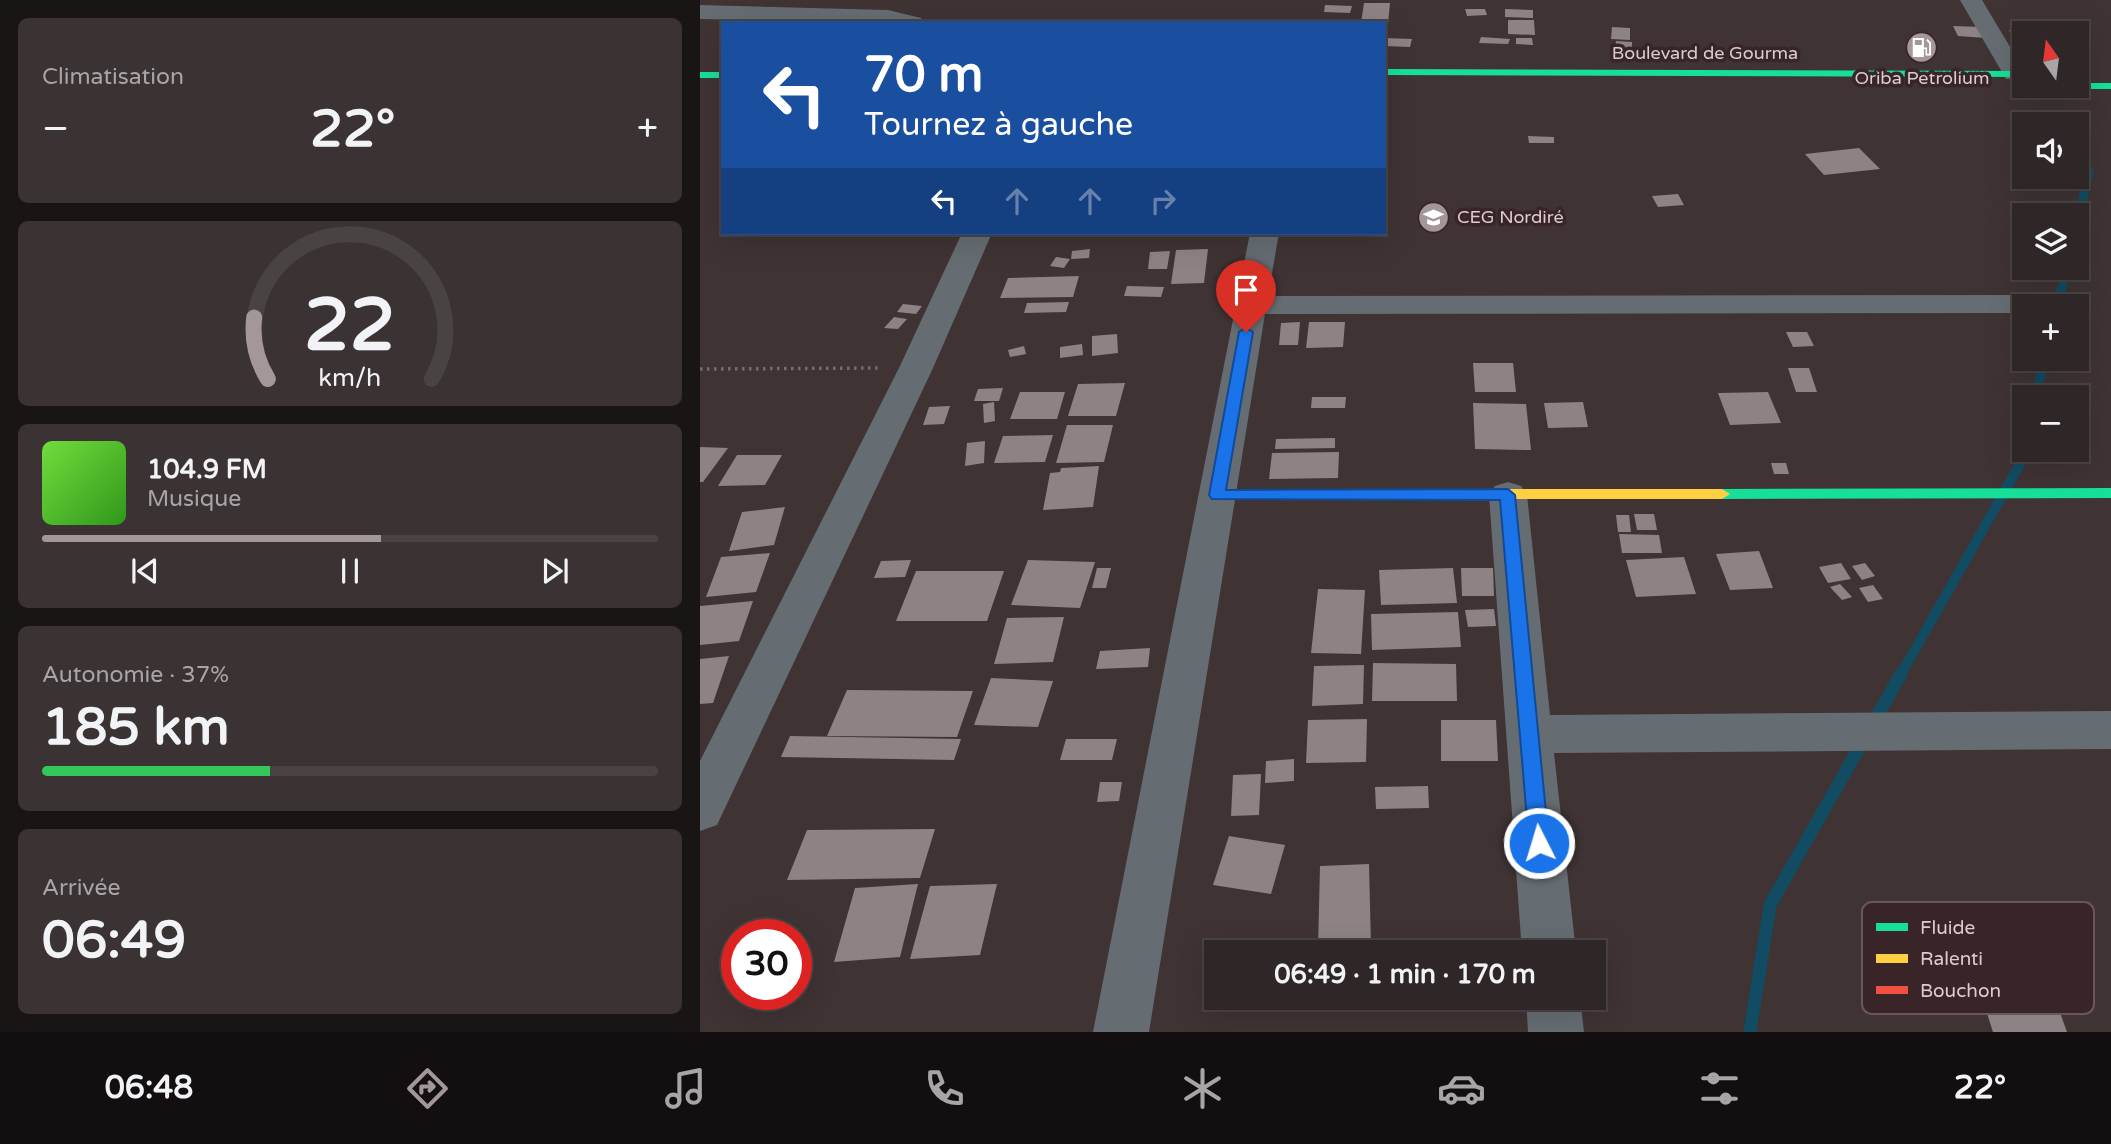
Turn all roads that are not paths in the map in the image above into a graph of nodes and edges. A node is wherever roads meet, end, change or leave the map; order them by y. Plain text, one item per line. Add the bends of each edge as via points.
1 (1971, 0) edge
2 (700, 12) edge
3 (905, 21) edge
4 (2012, 64) edge
5 (1386, 72) edge
6 (700, 75) edge
7 (721, 75) edge
8 (2090, 75) edge
9 (2111, 75) edge
10 (2012, 78) edge
11 (2012, 78) edge
12 (1386, 84) edge
13 (2090, 86) edge
14 (2111, 86) edge
15 (700, 88) edge
16 (721, 88) edge
17 (976, 235) edge
18 (1264, 235) edge
19 (2012, 303) edge
20 (1251, 305) junction
21 (2111, 494) edge
22 (1217, 495) junction
23 (1508, 495) junction
24 (2111, 730) edge
25 (1529, 734) junction
26 (700, 810) edge
27 (1548, 940) edge
28 (1554, 1010) edge
29 (1121, 1032) edge
30 (1556, 1032) edge

1 - 4 street
2 - 3 street
5 - 10 main road, Boulevard de Gourma
6 - 7 main road
8 - 9 main road
11 - 12 main road, Boulevard de Gourma
13 - 14 main road
15 - 16 main road
17 - 26 street
18 - 20 street
19 - 20 street
20 - 22 street
21 - 23 main road
22 - 23 main road
22 - 29 street
23 - 25 street
24 - 25 street
25 - 27 street
28 - 30 street

